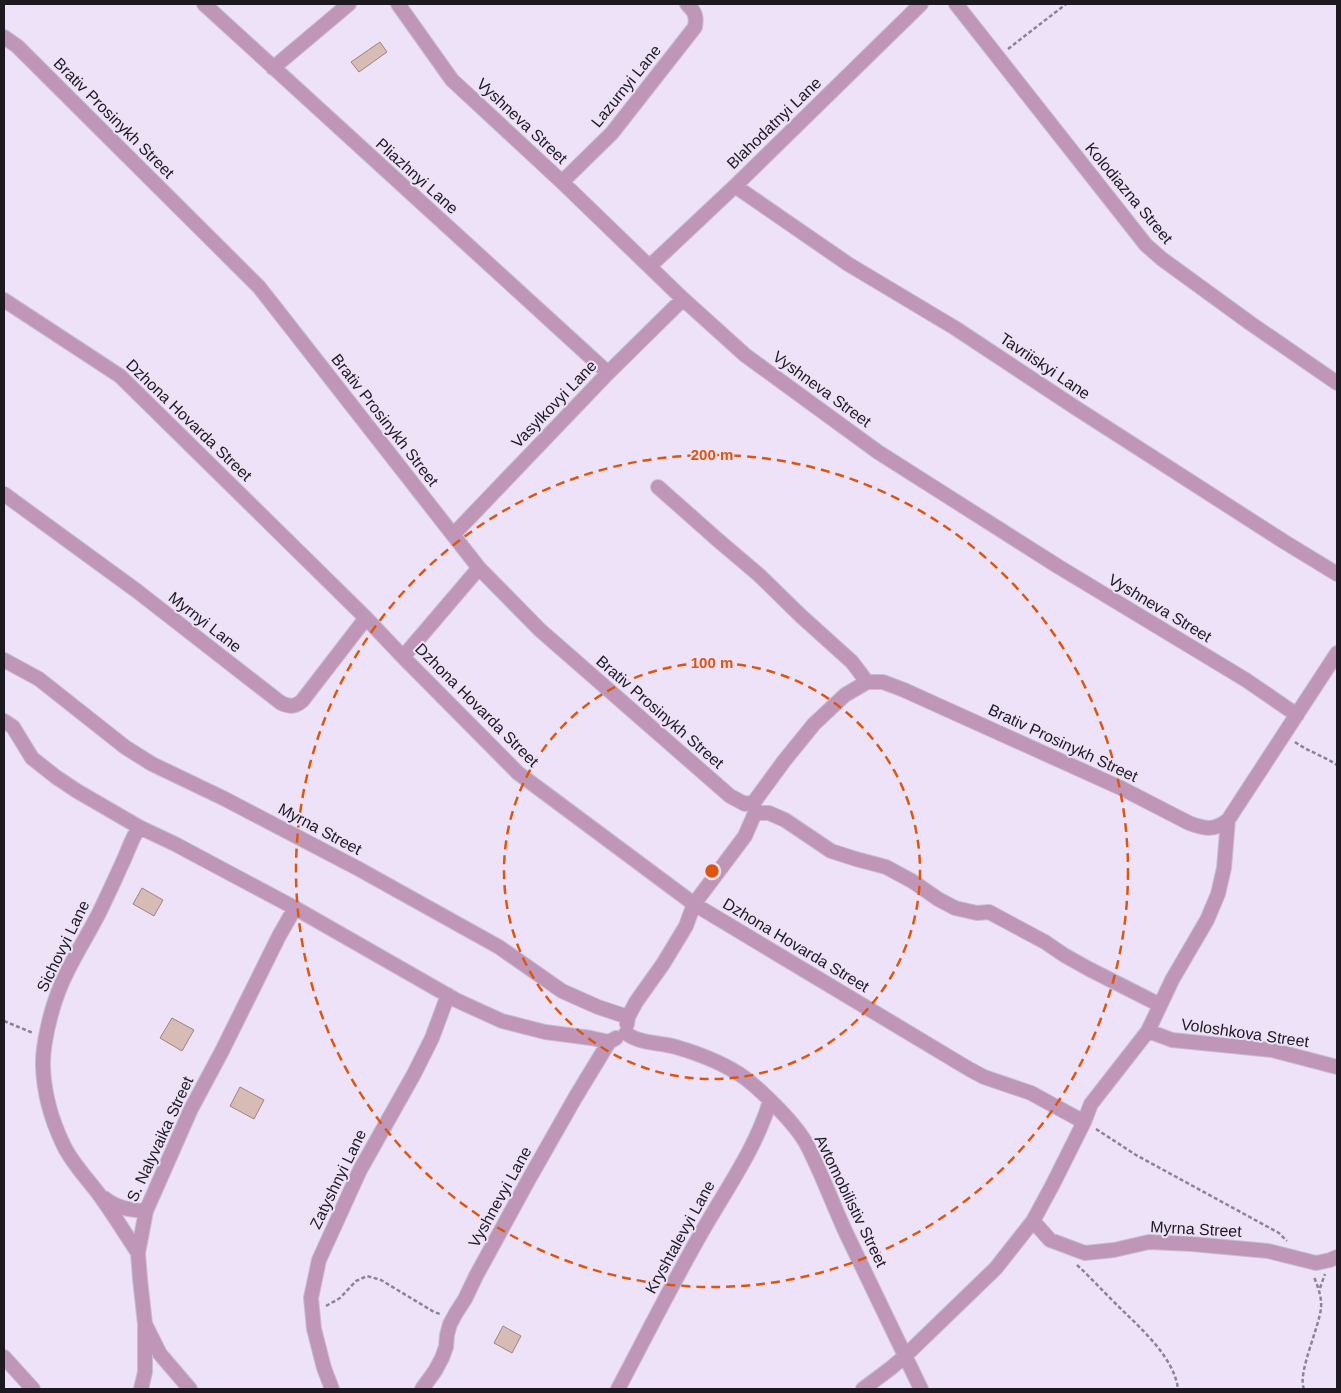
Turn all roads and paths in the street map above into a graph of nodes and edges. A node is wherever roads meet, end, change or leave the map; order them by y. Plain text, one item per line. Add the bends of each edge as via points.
1 (204, 4) edge
2 (349, 4) edge
3 (398, 4) edge
4 (687, 4) edge
5 (921, 4) edge
6 (956, 4) edge
7 (1066, 4) edge
8 (4, 37) edge
9 (998, 56) junction
10 (273, 68) junction
11 (562, 182) junction
12 (735, 186) junction
13 (650, 266) junction
14 (683, 299) junction
15 (4, 300) edge
16 (608, 372) junction
17 (1337, 383) edge
18 (658, 487) dead end
19 (4, 494) edge
20 (453, 535) junction
21 (479, 568) junction
22 (1337, 574) edge
23 (366, 618) junction
24 (1337, 654) edge
25 (403, 657) junction
26 (4, 660) edge
27 (867, 682) junction
28 (1297, 715) junction
29 (4, 720) edge
30 (1287, 732) junction
31 (1337, 765) edge
32 (754, 808) junction
33 (1228, 820) junction
34 (139, 827) junction
35 (694, 904) junction
36 (295, 908) junction
37 (448, 995) junction
38 (1160, 1006) junction
39 (628, 1016) junction
40 (4, 1021) edge
41 (1148, 1031) junction
42 (626, 1032) junction
43 (46, 1038) junction
44 (609, 1042) junction
45 (1337, 1067) edge
46 (770, 1102) junction
47 (1084, 1122) junction
48 (97, 1192) junction
49 (146, 1211) junction
50 (1033, 1222) junction
51 (138, 1253) junction
52 (1337, 1257) edge
53 (1070, 1259) dead end
54 (1305, 1261) junction
55 (312, 1309) junction
56 (456, 1313) junction
57 (145, 1324) junction
58 (905, 1356) junction
59 (4, 1358) edge
60 (33, 1389) edge
61 (140, 1389) edge
62 (190, 1389) edge
63 (332, 1389) edge
64 (422, 1389) edge
65 (618, 1389) edge
66 (863, 1389) edge
67 (921, 1389) edge
68 (1178, 1389) edge
69 (1304, 1389) edge

1 - 10 street, Pliazhnyi Lane
2 - 10 street
3 - 11 street, Vyshneva Street via 452,80
4 - 11 street, Lazurnyi Lane via 697,19 696,27 612,134
5 - 12 street, Blahodatnyi Lane
6 - 9 street, Kolodiazna Street
7 - 9 path
8 - 20 street, Brativ Prosinykh Street via 17,46 259,287
9 - 17 street, Kolodiazna Street via 1146,245 1242,318
10 - 16 street, Pliazhnyi Lane
11 - 13 street, Vyshneva Street
12 - 13 street, Blahodatnyi Lane
12 - 22 street, Tavriiskyi Lane via 848,264 955,328
13 - 14 street, Vyshneva Street
14 - 16 street, Vasylkovyi Lane
14 - 28 street, Vyshneva Street via 745,355 878,452 1246,680
15 - 23 street, Dzhona Hovarda Street via 120,376
16 - 20 street, Vasylkovyi Lane
18 - 27 street via 759,575 852,662
19 - 23 street, Myrnyi Lane via 287,706 302,701
20 - 21 street, Brativ Prosinykh Street
21 - 25 street
21 - 32 street, Brativ Prosinykh Street via 540,630 730,796
23 - 25 street, Dzhona Hovarda Street
24 - 28 street
25 - 35 street, Dzhona Hovarda Street via 518,773
26 - 39 street, Myrna Street via 39,679 124,747 152,764 365,872 499,947 562,991
27 - 32 street via 845,695 814,724 784,760
27 - 33 street, Brativ Prosinykh Street via 883,682 904,690 1121,788 1198,827 1214,828
28 - 30 street
29 - 34 street via 13,727 32,758 56,777
30 - 31 path via 1304,749
30 - 33 street
32 - 35 street via 745,836
32 - 38 street, Brativ Prosinykh Street via 784,820 831,851 886,868 955,908 989,912
33 - 38 street via 1218,894
34 - 36 street
34 - 43 street, Sichovyi Lane via 100,912 59,989
35 - 39 street via 686,926
35 - 47 street, Dzhona Hovarda Street via 969,1070 1031,1093
36 - 37 street
36 - 49 street, S. Nalyvaika Street via 191,1109
37 - 44 street via 502,1021 545,1032
37 - 55 street, Zatyshnyi Lane via 432,1038 360,1170 319,1260 311,1298
38 - 41 street
39 - 42 street
40 - 43 path
41 - 45 street, Voloshkova Street via 1172,1040 1272,1050
41 - 47 street via 1091,1104
42 - 44 street, Vyshnevyi Lane
42 - 46 street, Avtomobilistiv Street via 633,1038 701,1054 745,1079
43 - 48 street, Sichovyi Lane via 43,1066 54,1120 63,1144
44 - 56 street, Vyshnevyi Lane
46 - 58 street, Avtomobilistiv Street via 806,1143
46 - 65 street, Kryshtalevyi Lane via 765,1120 743,1163 702,1231
47 - 50 street
47 - 54 path via 1136,1155 1280,1233
48 - 49 street, Sichovyi Lane via 111,1204
48 - 51 street, Sichovyi Lane
49 - 51 street, S. Nalyvaika Street
50 - 54 street, Myrna Street via 1050,1240 1085,1253 1149,1242 1268,1252
50 - 58 street via 996,1268
51 - 57 street, S. Nalyvaika Street
52 - 54 street, Myrna Street via 1316,1263
53 - 68 path via 1152,1340 1169,1363
54 - 69 path via 1319,1289 1321,1307 1306,1360
55 - 56 path via 328,1306 356,1281 367,1276 381,1280 434,1312 444,1315
55 - 63 street, Zatyshnyi Lane via 314,1329
56 - 64 street, Vyshnevyi Lane via 442,1358
57 - 61 street via 145,1372
57 - 62 street, S. Nalyvaika Street via 160,1354
58 - 66 street
58 - 67 street, Avtomobilistiv Street
59 - 60 street

